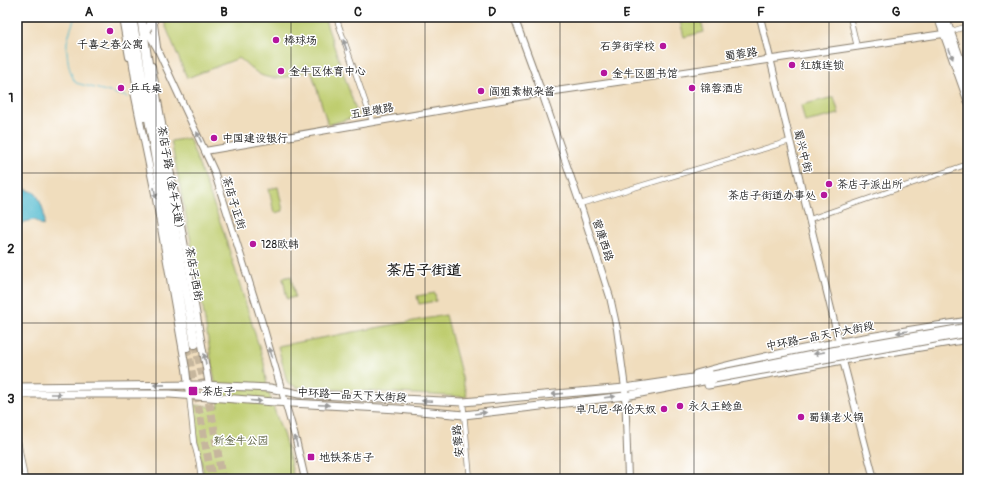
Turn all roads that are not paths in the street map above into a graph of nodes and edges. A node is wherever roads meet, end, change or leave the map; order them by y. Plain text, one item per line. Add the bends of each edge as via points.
1 (122, 17) edge
2 (126, 17) edge
3 (132, 17) edge
4 (141, 17) edge
5 (145, 17) edge
6 (153, 17) edge
7 (336, 17) edge
8 (514, 17) edge
9 (760, 17) edge
10 (850, 17) edge
11 (938, 17) edge
12 (945, 17) edge
13 (968, 26) edge
14 (145, 32) junction
15 (947, 33) junction
16 (857, 47) junction
17 (157, 48) junction
18 (770, 60) junction
19 (968, 80) edge
20 (542, 93) junction
21 (968, 102) edge
22 (372, 121) junction
23 (143, 129) junction
24 (153, 140) junction
25 (790, 142) junction
26 (205, 151) junction
27 (968, 164) edge
28 (162, 190) junction
29 (580, 204) junction
30 (810, 219) junction
31 (968, 321) edge
32 (968, 328) edge
33 (968, 333) edge
34 (968, 339) edge
35 (840, 342) junction
36 (191, 346) joint
37 (843, 360) junction
38 (714, 377) junction
39 (682, 383) junction
40 (188, 385) junction
41 (210, 386) junction
42 (17, 387) edge
43 (281, 390) junction
44 (625, 392) junction
45 (17, 394) edge
46 (189, 395) junction
47 (211, 397) junction
48 (285, 402) junction
49 (463, 402) junction
50 (464, 415) junction
51 (17, 435) edge
52 (25, 479) edge
53 (201, 479) edge
54 (305, 479) edge
55 (470, 479) edge
56 (628, 479) edge
57 (874, 479) edge

1 - 23 street via 137,109
2 - 24 highway via 139,96
3 - 24 highway, 茶店子路（金牛大道）
4 - 14 highway, 茶店子西街
5 - 14 highway
6 - 14 street
6 - 17 street
22 -> 7 street
8 - 20 street, 营康西路
9 - 18 street, 蜀兴中街
10 - 16 street
11 - 15 main road
12 - 15 main road
13 - 15 street
14 - 17 street, 茶店子正街
14 - 36 highway, 茶店子西街
41 -> 14 street
15 - 16 street, 蜀蓉路
15 - 19 main road
15 -> 21 main road
16 - 18 street, 蜀蓉路
26 -> 17 street, 茶店子正街
18 - 20 street, 蜀蓉路
18 - 25 street, 蜀兴中街
20 - 22 street, 五里墩路
20 - 29 street, 营康西路
22 - 26 street, 五里墩路
23 - 28 street
23 -> 40 street
24 - 28 highway, 茶店子路（金牛大道）
25 - 29 street
25 - 30 street, 蜀兴中街
43 -> 26 street, 茶店子正街 via 214,171
27 - 30 street
28 - 36 highway, 茶店子路（金牛大道）
29 - 44 street, 营康西路 via 610,297
30 - 35 street, 蜀兴中街
31 -> 35 main road, 中环路一品天下大街段
32 -> 38 main road, bridge via 837,350
33 - 38 main road, bridge
34 - 37 main road, 中环路一品天下大街段
35 - 37 street, 蜀兴中街
35 - 39 main road, 中环路一品天下大街段 via 717,368 696,374
37 - 39 main road, 中环路一品天下大街段 via 700,386
37 - 57 street, 蜀兴中街
38 - 39 main road, 中环路一品天下大街段
39 - 44 main road, 中环路一品天下大街段
40 - 41 main road, 中环路一品天下大街段
40 -> 42 main road, 中环路一品天下大街段
40 - 46 street
41 - 43 main road, 中环路一品天下大街段
41 - 47 street
43 - 48 street, 茶店子正街
49 -> 43 main road, 中环路一品天下大街段 via 299,394
44 -> 49 main road, 中环路一品天下大街段
50 -> 44 main road, 中环路一品天下大街段
44 - 56 street, 营康西路
45 -> 46 main road, 中环路一品天下大街段
46 - 47 main road, 中环路一品天下大街段
46 - 53 street
47 -> 48 main road, 中环路一品天下大街段
48 -> 50 main road, 中环路一品天下大街段
54 -> 48 street
49 - 50 street, 安蓉路
50 - 55 street, 安蓉路
51 - 52 street

